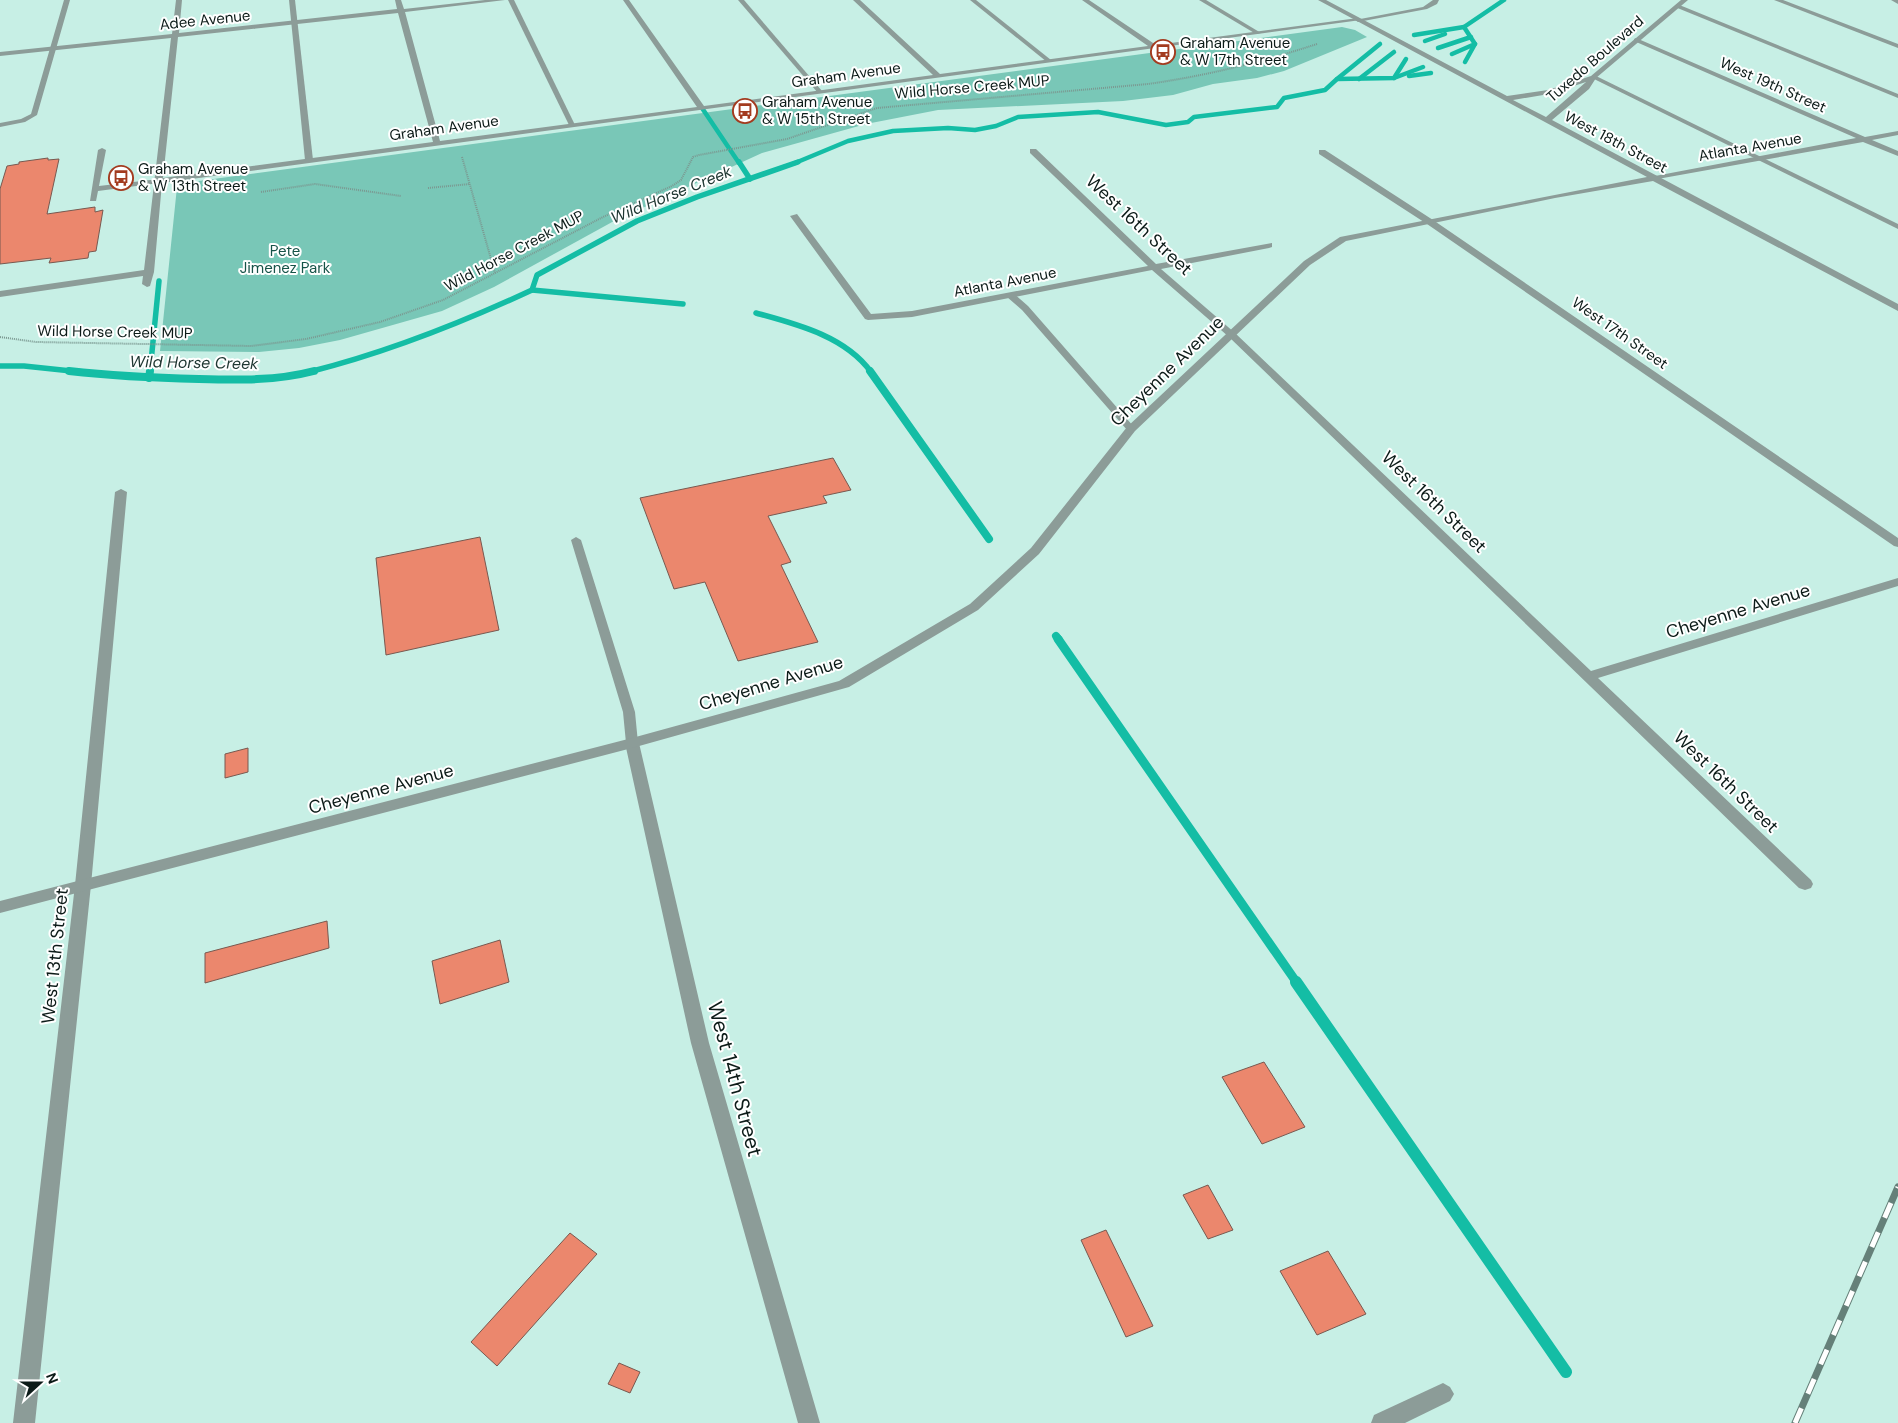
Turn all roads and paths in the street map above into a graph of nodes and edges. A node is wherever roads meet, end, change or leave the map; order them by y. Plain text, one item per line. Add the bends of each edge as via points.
1 (67, 0) edge
2 (180, 0) edge
3 (292, 0) edge
4 (398, 0) edge
5 (502, 0) edge
6 (512, 0) edge
7 (626, 0) edge
8 (741, 0) edge
9 (856, 0) edge
10 (973, 0) edge
11 (1085, 0) edge
12 (1202, 0) edge
13 (1321, 0) edge
14 (1436, 0) edge
15 (1685, 0) edge
16 (1777, 0) edge
17 (1894, 0) edge
18 (1898, 2) edge
19 (1678, 6) junction
20 (400, 11) junction
21 (1358, 20) junction
22 (293, 23) junction
23 (1258, 33) junction
24 (176, 36) junction
25 (1636, 40) junction
26 (1319, 43) dead end
27 (1898, 46) edge
28 (1154, 47) junction
29 (53, 48) junction
30 (0, 54) edge
31 (1049, 61) junction
32 (938, 76) junction
33 (1594, 77) junction
34 (820, 92) junction
35 (1898, 96) edge
36 (1505, 99) junction
37 (702, 108) junction
38 (1546, 121) junction
39 (0, 125) edge
40 (572, 125) junction
41 (1898, 133) edge
42 (457, 140) junction
43 (1864, 140) junction
44 (436, 143) junction
45 (102, 150) dead end
46 (1033, 151) dead end
47 (1322, 152) dead end
48 (1898, 154) edge
49 (1760, 159) junction
50 (309, 160) junction
51 (1655, 178) junction
52 (159, 181) junction
53 (470, 184) junction
54 (428, 188) dead end
55 (95, 189) junction
56 (260, 192) dead end
57 (401, 196) dead end
58 (93, 199) dead end
59 (794, 216) dead end
60 (1430, 222) junction
61 (1898, 227) edge
62 (1269, 245) dead end
63 (1154, 267) junction
64 (149, 272) junction
65 (495, 273) junction
66 (147, 284) dead end
67 (0, 294) edge
68 (1010, 295) junction
69 (1898, 308) edge
70 (1232, 334) junction
71 (0, 337) edge
72 (1131, 429) junction
73 (121, 492) dead end
74 (576, 540) dead end
75 (1898, 543) edge
76 (1898, 582) edge
77 (1589, 676) junction
78 (632, 743) junction
79 (1805, 884) dead end
80 (84, 885) junction
81 (0, 907) edge
82 (1443, 1394) dead end
83 (24, 1423) edge
84 (809, 1423) edge
85 (1382, 1423) edge

1 - 29 lane
2 - 24 street
3 - 22 lane
4 - 20 street
5 - 20 street, Adee Avenue
6 - 40 lane
7 - 37 street
8 - 34 lane
9 - 32 street
10 - 31 lane
11 - 28 street
12 - 23 lane
13 - 21 street, West 18th Street
14 - 21 lane via 1435,4 1425,8
15 - 19 street, Tuxedo Boulevard
16 - 27 street
17 - 18 lane
19 - 25 street, Tuxedo Boulevard
19 - 35 lane
20 - 22 street, Adee Avenue
20 - 44 street
21 - 23 street, Graham Avenue
21 - 36 street, West 18th Street
22 - 24 street, Adee Avenue
22 - 50 lane
23 - 28 street, Graham Avenue
24 - 29 street, Adee Avenue
24 - 52 street
25 - 33 street, Tuxedo Boulevard
25 - 43 street, West 19th Street
26 - 65 path, Wild Horse Creek MUP via 1185,79 877,108 800,136 704,153 693,157 681,180 672,186 603,217
28 - 31 street, Graham Avenue
29 - 30 street, Adee Avenue
29 - 39 lane via 34,115 23,121
31 - 32 street, Graham Avenue
32 - 34 street, Graham Avenue
33 - 36 street via 1559,90
33 - 38 street, Tuxedo Boulevard
33 - 49 lane
34 - 37 street, Graham Avenue
36 - 38 street, West 18th Street
37 - 40 street, Graham Avenue
38 - 51 street, West 18th Street
40 - 42 street, Graham Avenue
41 - 43 street, Atlanta Avenue
42 - 44 street, Graham Avenue
42 - 53 path
43 - 48 street, West 19th Street
43 - 49 street, Atlanta Avenue
44 - 50 street, Graham Avenue
45 - 55 lane
46 - 63 street, West 16th Street
47 - 60 street, West 17th Street
49 - 51 street, Atlanta Avenue
49 - 61 lane
50 - 52 street, Graham Avenue
51 - 60 street, Atlanta Avenue
51 - 69 street, West 18th Street
52 - 55 lane
52 - 64 street
53 - 54 path
53 - 65 path
55 - 58 lane
56 - 57 path via 315,184
59 - 68 street, Atlanta Avenue via 868,317 912,314
60 - 70 street, Cheyenne Avenue via 1343,239 1307,263
60 - 75 street, West 17th Street
62 - 63 street, Atlanta Avenue
63 - 68 street, Atlanta Avenue
63 - 70 street, West 16th Street
64 - 66 street
64 - 67 street
65 - 71 path, Wild Horse Creek MUP via 443,300 380,322 306,339 250,346 36,342
68 - 72 lane
70 - 72 street, Cheyenne Avenue
70 - 77 street, West 16th Street
72 - 78 street, Cheyenne Avenue via 1035,551 974,607 844,684
73 - 80 street, West 13th Street
74 - 78 lane via 629,712
76 - 77 street, Cheyenne Avenue
77 - 79 street, West 16th Street
78 - 80 street, Cheyenne Avenue
78 - 84 street, West 14th Street via 700,1043
80 - 81 street, Cheyenne Avenue
80 - 83 street, West 13th Street
82 - 85 street

